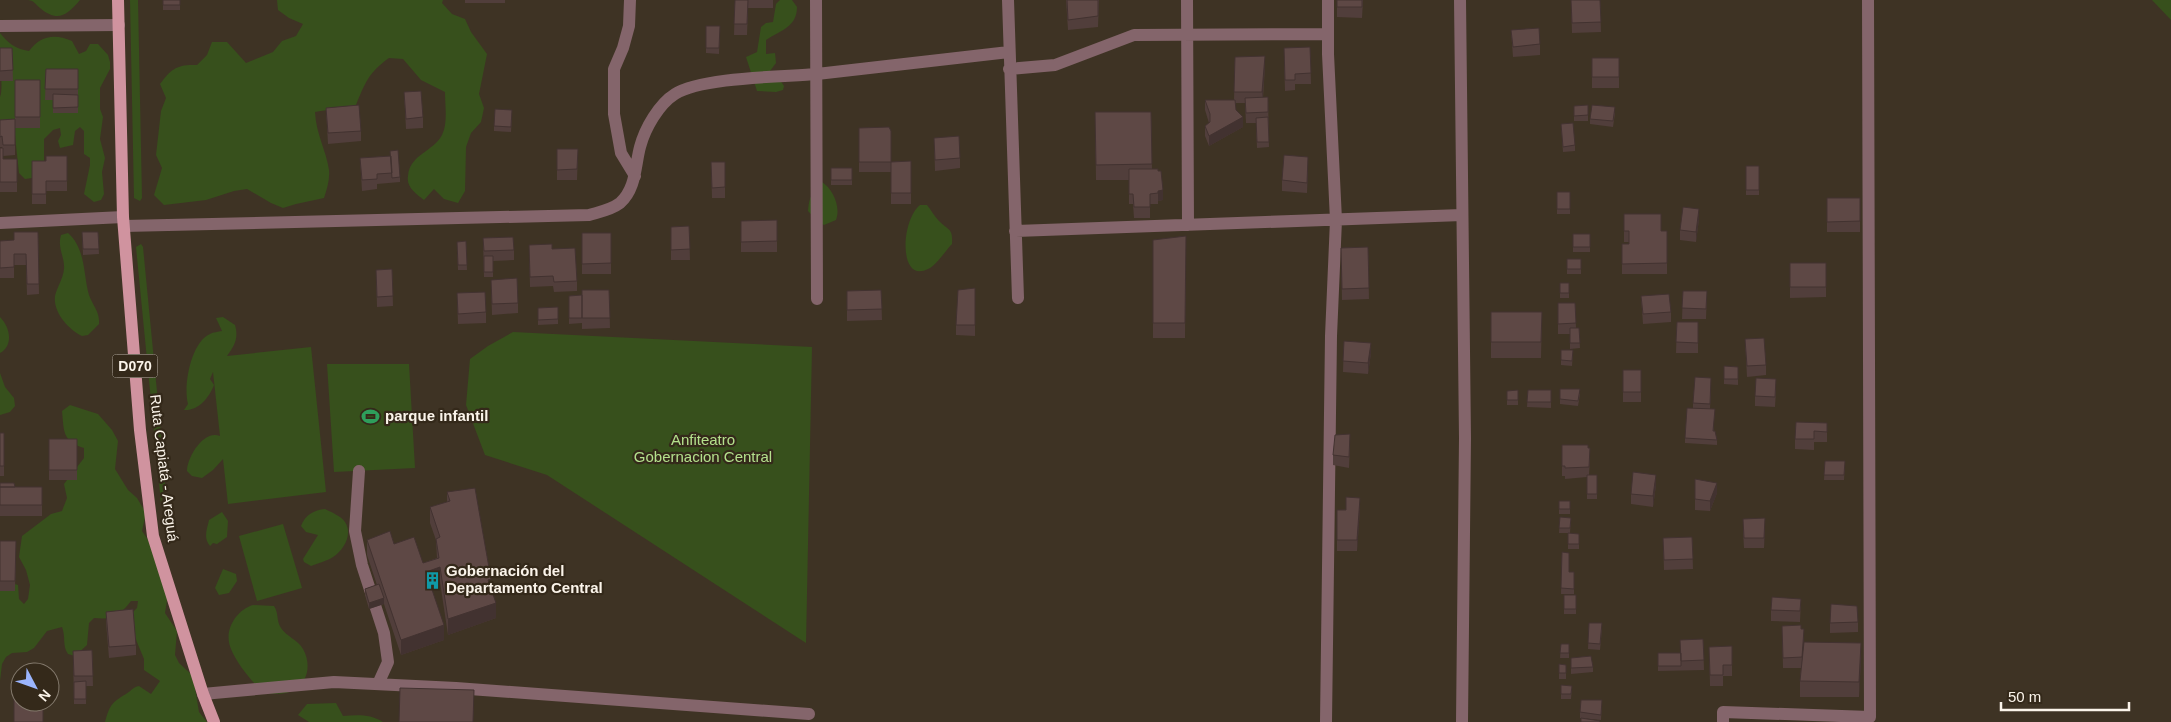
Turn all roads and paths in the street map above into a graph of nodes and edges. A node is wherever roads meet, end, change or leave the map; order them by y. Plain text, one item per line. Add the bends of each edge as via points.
1 (118, 0) edge
2 (630, 0) edge
3 (816, 0) edge
4 (1008, 0) edge
5 (1187, 0) edge
6 (1328, 0) edge
7 (1460, 0) edge
8 (1868, 0) edge
9 (118, 25) junction
10 (0, 26) edge
11 (1328, 34) junction
12 (1188, 35) junction
13 (1009, 52) junction
14 (1009, 69) junction
15 (816, 74) junction
16 (635, 176) junction
17 (1462, 215) junction
18 (1336, 220) junction
19 (123, 221) junction
20 (0, 223) edge
21 (1188, 225) junction
22 (1015, 231) junction
23 (1018, 298) dead end
24 (817, 299) dead end
25 (359, 471) dead end
26 (378, 684) junction
27 (203, 694) junction
28 (809, 714) dead end
29 (214, 722) edge
30 (1326, 722) edge
31 (1462, 722) edge
32 (1723, 722) edge

1 - 9 main road, Ruta Capiatá - Areguá / D070
2 - 16 street via 629,26 614,69 614,114 621,153
3 - 15 street
4 - 13 street
5 - 12 street
6 - 11 street
7 - 17 street
8 - 32 street via 1870,717 1723,712
9 - 10 street
9 - 19 main road, Ruta Capiatá - Areguá / D070
11 - 12 street
11 - 18 street
12 - 14 street via 1134,35 1055,65
12 - 21 street
13 - 14 street
13 - 15 street
14 - 22 street
15 - 16 street via 701,84 675,94 648,127 640,146
15 - 24 street
16 - 19 street via 630,191 621,202 588,215
17 - 18 street
17 - 31 street via 1465,438
18 - 21 street
18 - 30 street
19 - 20 street
19 - 27 main road, Ruta Capiatá - Areguá / D070 via 140,430 153,536
21 - 22 street
22 - 23 street
25 - 26 street via 355,531 362,565 384,633 388,662
26 - 27 street via 334,682
26 - 28 street
27 - 29 main road, Ruta Capiatá - Areguá / D070

